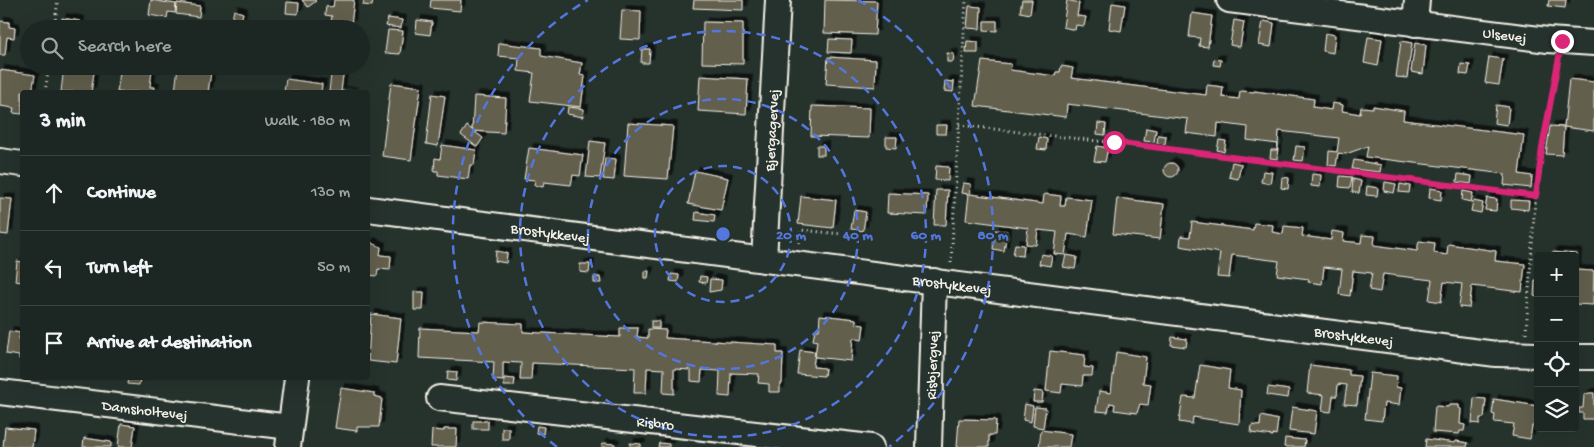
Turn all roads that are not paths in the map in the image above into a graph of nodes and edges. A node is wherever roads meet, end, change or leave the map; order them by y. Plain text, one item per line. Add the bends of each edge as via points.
1 (778, 0) edge
2 (1229, 0) edge
3 (1418, 0) edge
4 (1415, 24) junction
5 (1594, 43) edge
6 (0, 161) edge
7 (20, 164) edge
8 (370, 208) edge
9 (764, 260) junction
10 (942, 282) junction
11 (1531, 355) edge
12 (1579, 357) edge
13 (1594, 357) edge
14 (297, 380) edge
15 (0, 392) edge
16 (439, 398) dead end
17 (289, 437) edge
18 (871, 447) edge
19 (928, 447) edge

1 - 9 street, Bjergagervej
2 - 4 street, Ulsevej
3 - 4 street
4 - 5 street, Ulsevej
6 - 7 street
8 - 9 street, Brostykkevej
9 - 10 street, Brostykkevej
10 - 11 street, Brostykkevej via 1496,354
10 - 19 street, Risbjergvej
12 - 13 street
14 - 17 street
15 - 17 street, Damsholtevej
16 - 18 street, Risbro

